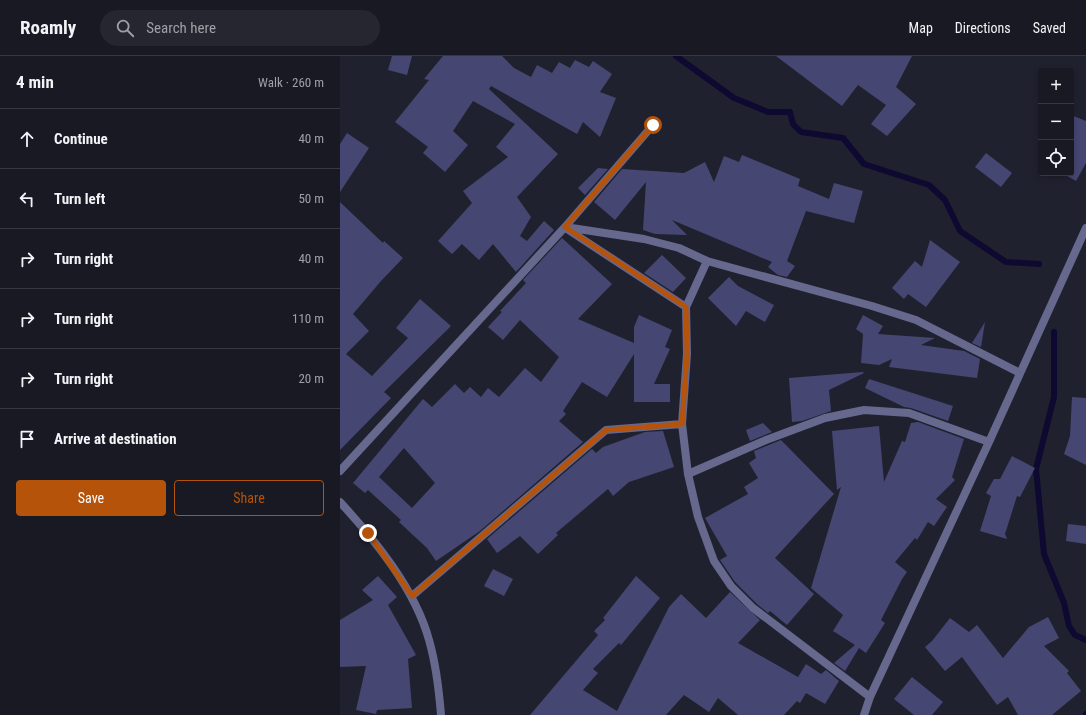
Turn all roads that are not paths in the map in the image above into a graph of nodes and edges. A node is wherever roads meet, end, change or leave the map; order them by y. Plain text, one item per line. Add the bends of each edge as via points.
1 (653, 125) dead end
2 (565, 227) junction
3 (1086, 228) edge
4 (707, 261) junction
5 (686, 307) junction
6 (1020, 373) junction
7 (682, 424) junction
8 (989, 442) junction
9 (340, 471) edge
10 (688, 474) junction
11 (340, 502) edge
12 (412, 596) junction
13 (870, 697) junction
14 (441, 715) edge
15 (864, 715) edge

1 - 2 street
2 - 4 street via 644,239 679,248
2 - 5 street
2 - 9 street
3 - 6 street
4 - 5 street
4 - 6 street via 916,320
5 - 7 street via 687,354
6 - 8 street
7 - 10 street
7 - 12 street via 606,430
8 - 10 street via 909,413 864,410 824,418
8 - 13 street
10 - 13 street via 698,517 714,561 731,586 753,608
11 - 12 street via 368,533
12 - 14 street via 429,639
13 - 15 street

